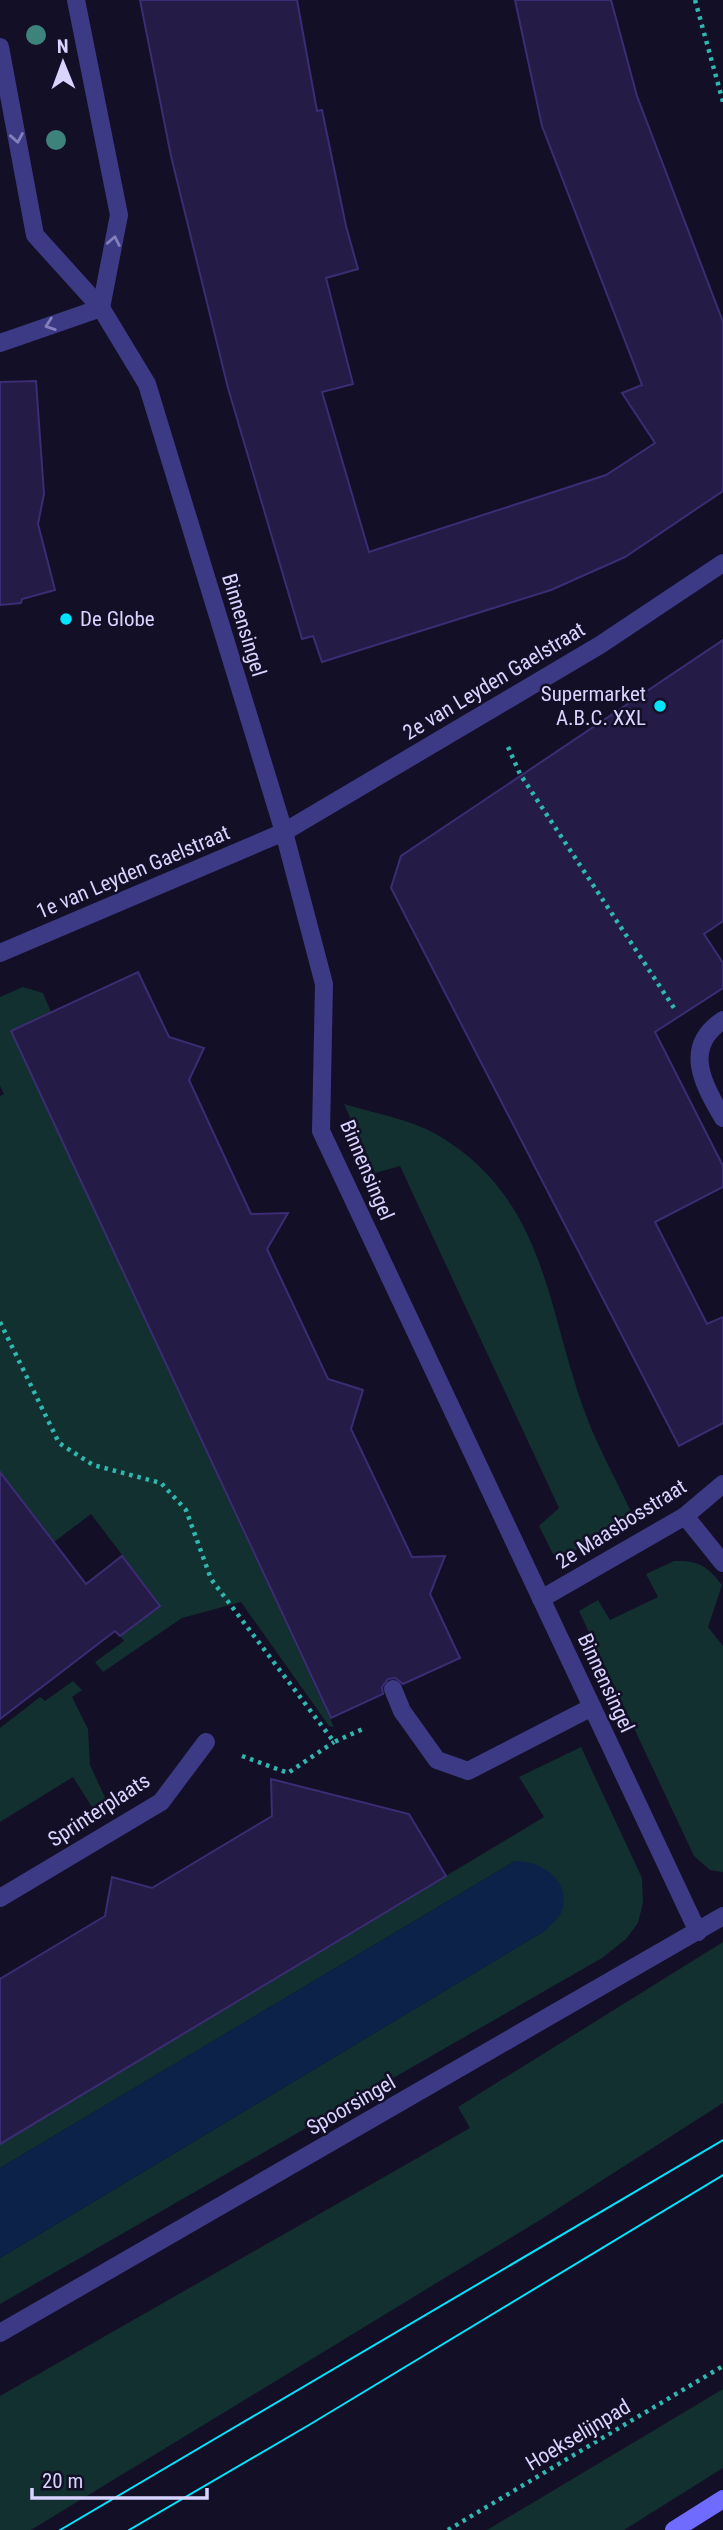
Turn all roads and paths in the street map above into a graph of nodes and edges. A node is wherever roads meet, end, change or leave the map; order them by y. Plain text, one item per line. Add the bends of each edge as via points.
1 (76, 0) edge
2 (695, 0) edge
3 (0, 47) edge
4 (723, 103) edge
5 (101, 308) junction
6 (0, 343) edge
7 (723, 563) edge
8 (490, 709) junction
9 (284, 832) junction
10 (0, 953) edge
11 (723, 1020) edge
12 (699, 1047) junction
13 (723, 1118) edge
14 (0, 1322) edge
15 (723, 1484) edge
16 (685, 1516) junction
17 (723, 1563) edge
18 (541, 1599) junction
19 (393, 1689) dead end
20 (592, 1707) junction
21 (402, 1711) junction
22 (206, 1742) joint
23 (334, 1742) junction
24 (0, 1898) edge
25 (723, 1916) edge
26 (698, 1932) junction
27 (0, 2333) edge
28 (723, 2366) edge
29 (723, 2499) edge
30 (448, 2530) edge
31 (674, 2530) edge

5 -> 1 street via 119,215
2 - 4 path
3 -> 5 street, Binnensingel via 35,235
5 -> 6 street
5 - 9 street, Binnensingel via 147,384
7 - 8 street, 2e van Leyden Gaelstraat via 600,645
8 - 9 street, 2e van Leyden Gaelstraat
8 - 12 path via 520,774
9 - 10 street, 1e van Leyden Gaelstraat
9 - 18 street, Binnensingel via 324,984 321,1131
11 - 12 street via 708,1030
12 - 13 street via 703,1084
14 - 23 path via 59,1443 93,1465 161,1483 186,1510 211,1579
15 - 16 street, 2e Maasbosstraat
16 - 17 street
16 - 18 street, 2e Maasbosstraat
18 - 20 street, Binnensingel
19 - 21 street
20 - 21 street via 468,1771 437,1760
20 - 26 street, Binnensingel
21 - 23 path
22 - 23 path via 288,1773
22 - 24 street, Sprinterplaats via 161,1802
25 - 26 street, Spoorsingel
26 - 27 street, Spoorsingel
28 - 30 path, Hoekselijnpad
29 - 31 main road

